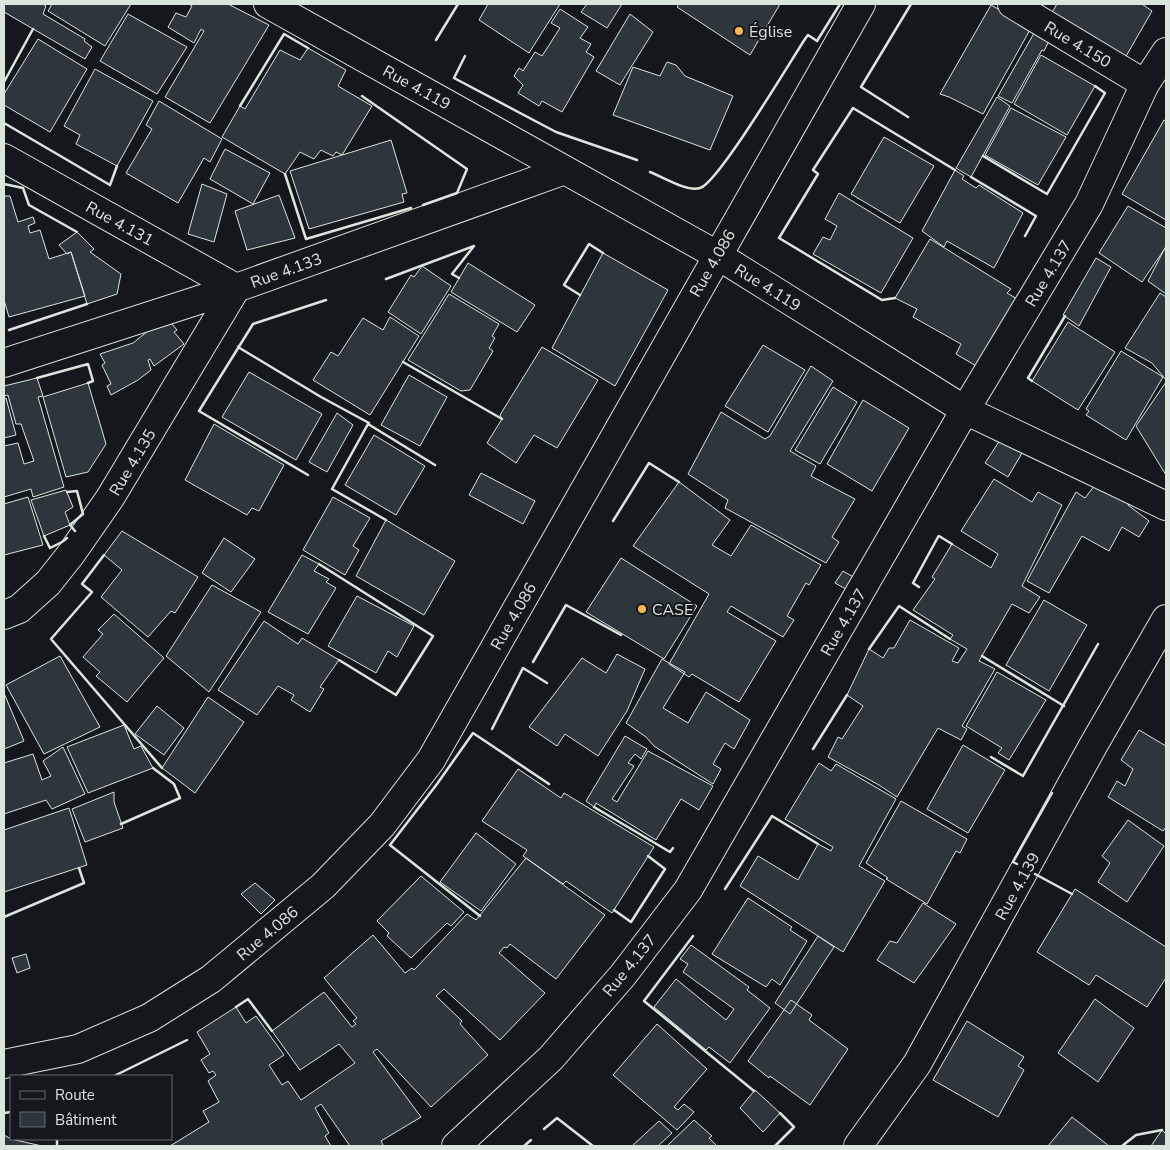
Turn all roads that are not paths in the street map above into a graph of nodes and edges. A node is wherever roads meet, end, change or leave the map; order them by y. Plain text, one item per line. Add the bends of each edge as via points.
1 (268, 4) edge
2 (861, 4) edge
3 (1012, 4) edge
4 (1166, 52) edge
5 (1145, 84) junction
6 (4, 158) edge
7 (566, 170) junction
8 (717, 255) junction
9 (236, 288) junction
10 (4, 362) edge
11 (965, 410) junction
12 (1166, 506) edge
13 (4, 615) edge
14 (1166, 619) edge
15 (4, 1064) edge
16 (456, 1146) edge
17 (858, 1146) edge

1 - 7 street, Rue 4.119
2 - 8 street, Rue 4.086
3 - 5 street, Rue 4.150
4 - 5 street, Rue 4.137
5 - 11 street, Rue 4.137 via 1089,204
6 - 9 street, Rue 4.131
7 - 8 street, Rue 4.119
7 - 9 street, Rue 4.133
8 - 11 street, Rue 4.119
8 - 15 street, Rue 4.086 via 431,760 382,824 316,892 211,979 149,1018 78,1048
9 - 10 street, Rue 4.133
9 - 13 street, Rue 4.135 via 110,498 71,554 48,583 19,609
11 - 12 street, Rue 4.119
11 - 16 street, Rue 4.137 via 688,890 623,975 551,1058
14 - 17 street, Rue 4.139 via 917,1064

